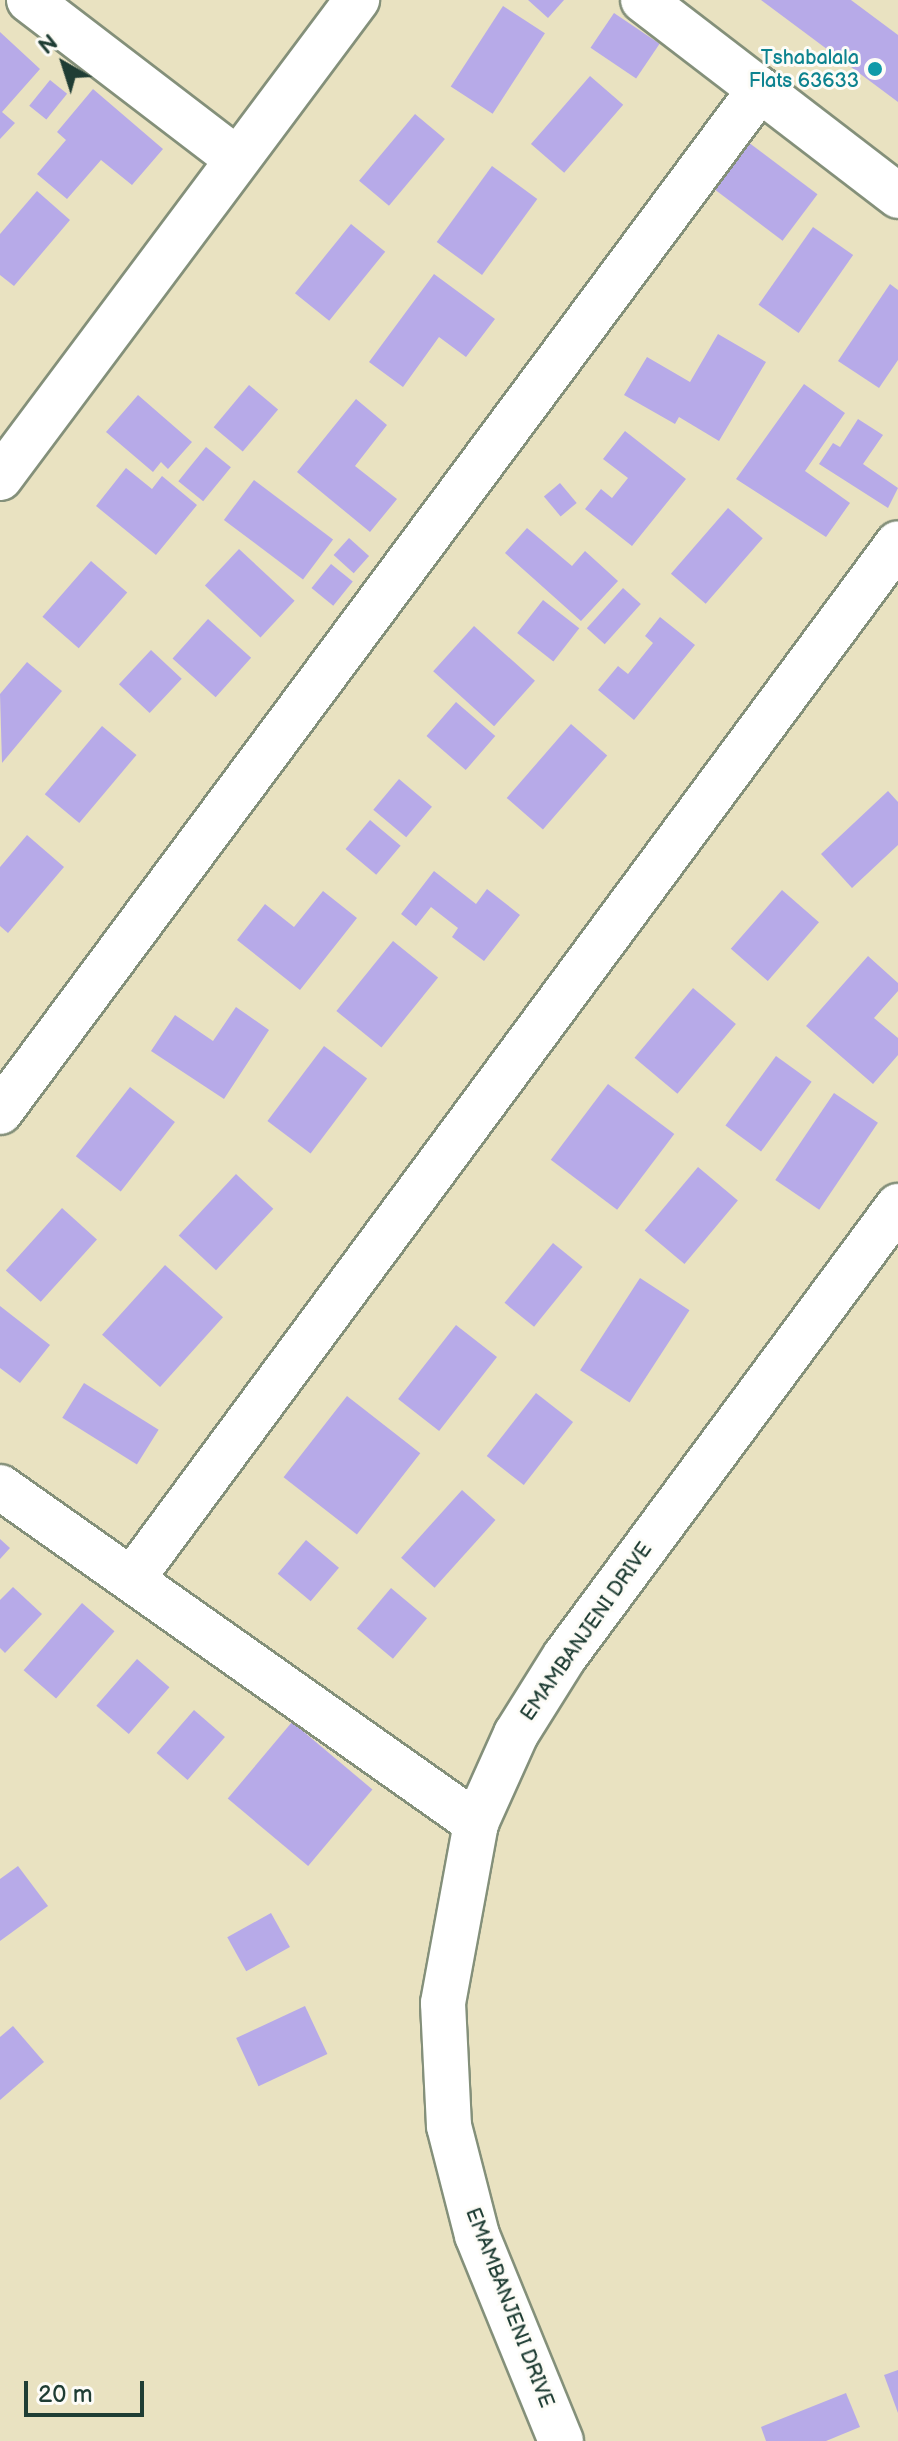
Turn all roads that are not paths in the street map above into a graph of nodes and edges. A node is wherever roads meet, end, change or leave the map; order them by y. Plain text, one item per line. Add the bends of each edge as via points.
1 (29, 0) edge
2 (357, 0) edge
3 (643, 0) edge
4 (760, 89) junction
5 (236, 158) junction
6 (898, 196) edge
7 (0, 478) edge
8 (898, 543) edge
9 (0, 1112) edge
10 (898, 1206) edge
11 (0, 1487) edge
12 (132, 1579) junction
13 (476, 1823) junction
14 (561, 2441) edge

1 - 5 street
2 - 5 street
3 - 4 street
4 - 6 street
4 - 9 street
5 - 7 street
8 - 12 street
10 - 13 street, EMAMBANJENI DRIVE via 565,1656 516,1734
11 - 12 street
12 - 13 street
13 - 14 street, EMAMBANJENI DRIVE via 443,2003 449,2126 477,2235

